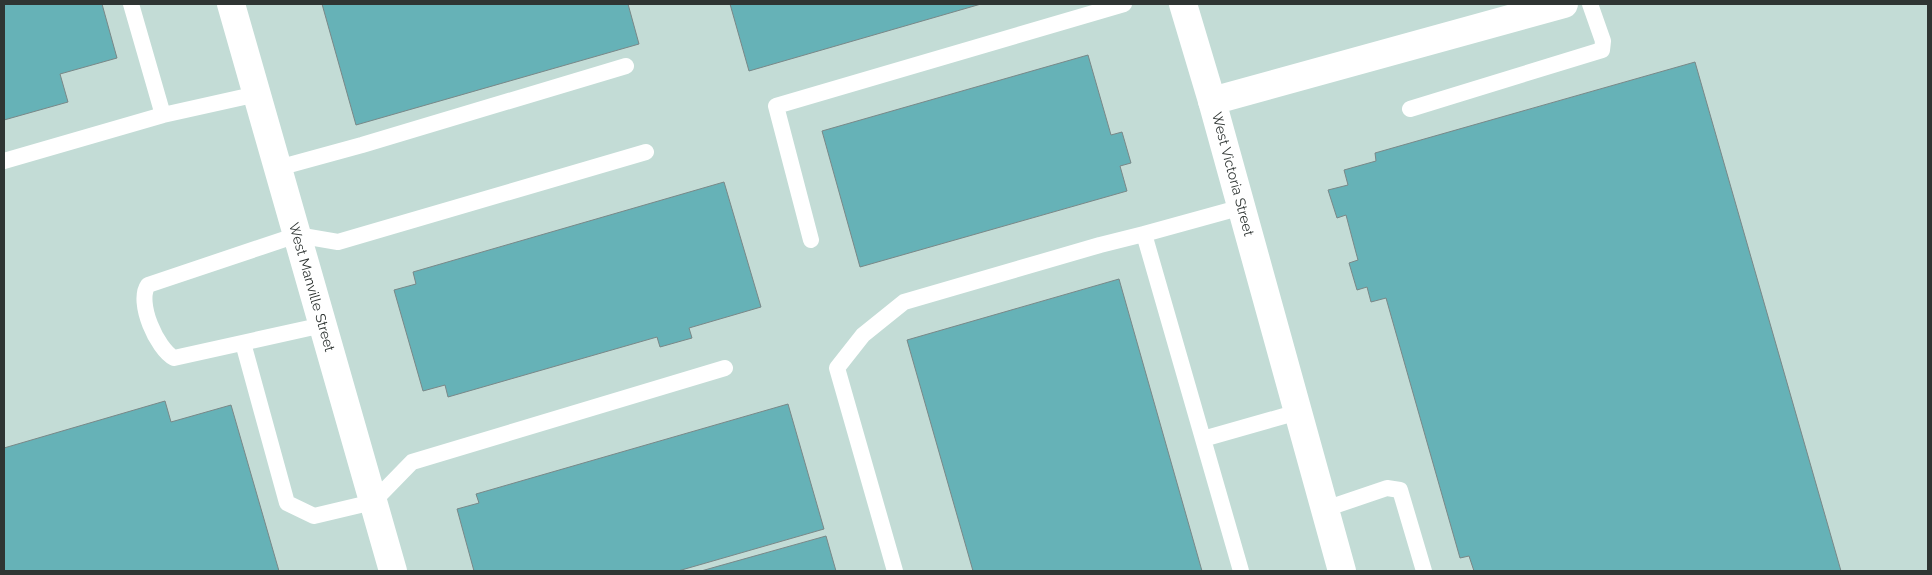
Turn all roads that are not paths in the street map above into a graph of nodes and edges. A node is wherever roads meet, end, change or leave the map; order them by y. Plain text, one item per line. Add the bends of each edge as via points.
1 (131, 4) edge
2 (231, 4) edge
3 (1124, 4) edge
4 (1184, 4) edge
5 (1564, 4) edge
6 (1590, 4) edge
7 (626, 66) dead end
8 (257, 94) junction
9 (1212, 101) junction
10 (1410, 109) dead end
11 (163, 115) junction
12 (646, 152) dead end
13 (4, 161) edge
14 (278, 168) junction
15 (1242, 208) junction
16 (1144, 234) junction
17 (298, 235) junction
18 (811, 240) dead end
19 (323, 325) junction
20 (242, 343) junction
21 (725, 368) dead end
22 (1298, 412) junction
23 (1203, 439) junction
24 (373, 502) junction
25 (1325, 509) junction
26 (393, 571) edge
27 (895, 571) edge
28 (1241, 571) edge
29 (1342, 571) edge
30 (1424, 571) edge

1 - 11 lane
2 - 8 street, West Manville Street
3 - 18 lane via 776,106
4 - 9 street
5 - 9 street, West Victoria Street
6 - 10 lane via 1603,41 1602,50
7 - 14 lane
8 - 11 lane
8 - 14 street, West Manville Street
9 - 15 street, West Victoria Street
11 - 13 lane
12 - 17 lane via 338,242
14 - 17 street, West Manville Street
15 - 16 lane
15 - 22 street, West Victoria Street
16 - 23 lane
16 - 27 lane via 904,302 863,335 837,368
17 - 19 street, West Manville Street
17 - 20 lane via 146,287 150,329 167,354 177,358
19 - 20 lane
19 - 24 street, West Manville Street
20 - 24 lane via 287,503 314,516
21 - 24 lane via 412,462
22 - 23 lane
22 - 25 street, West Victoria Street
23 - 28 lane
24 - 26 street, West Manville Street
25 - 29 street, West Victoria Street
25 - 30 lane via 1387,488 1400,490

